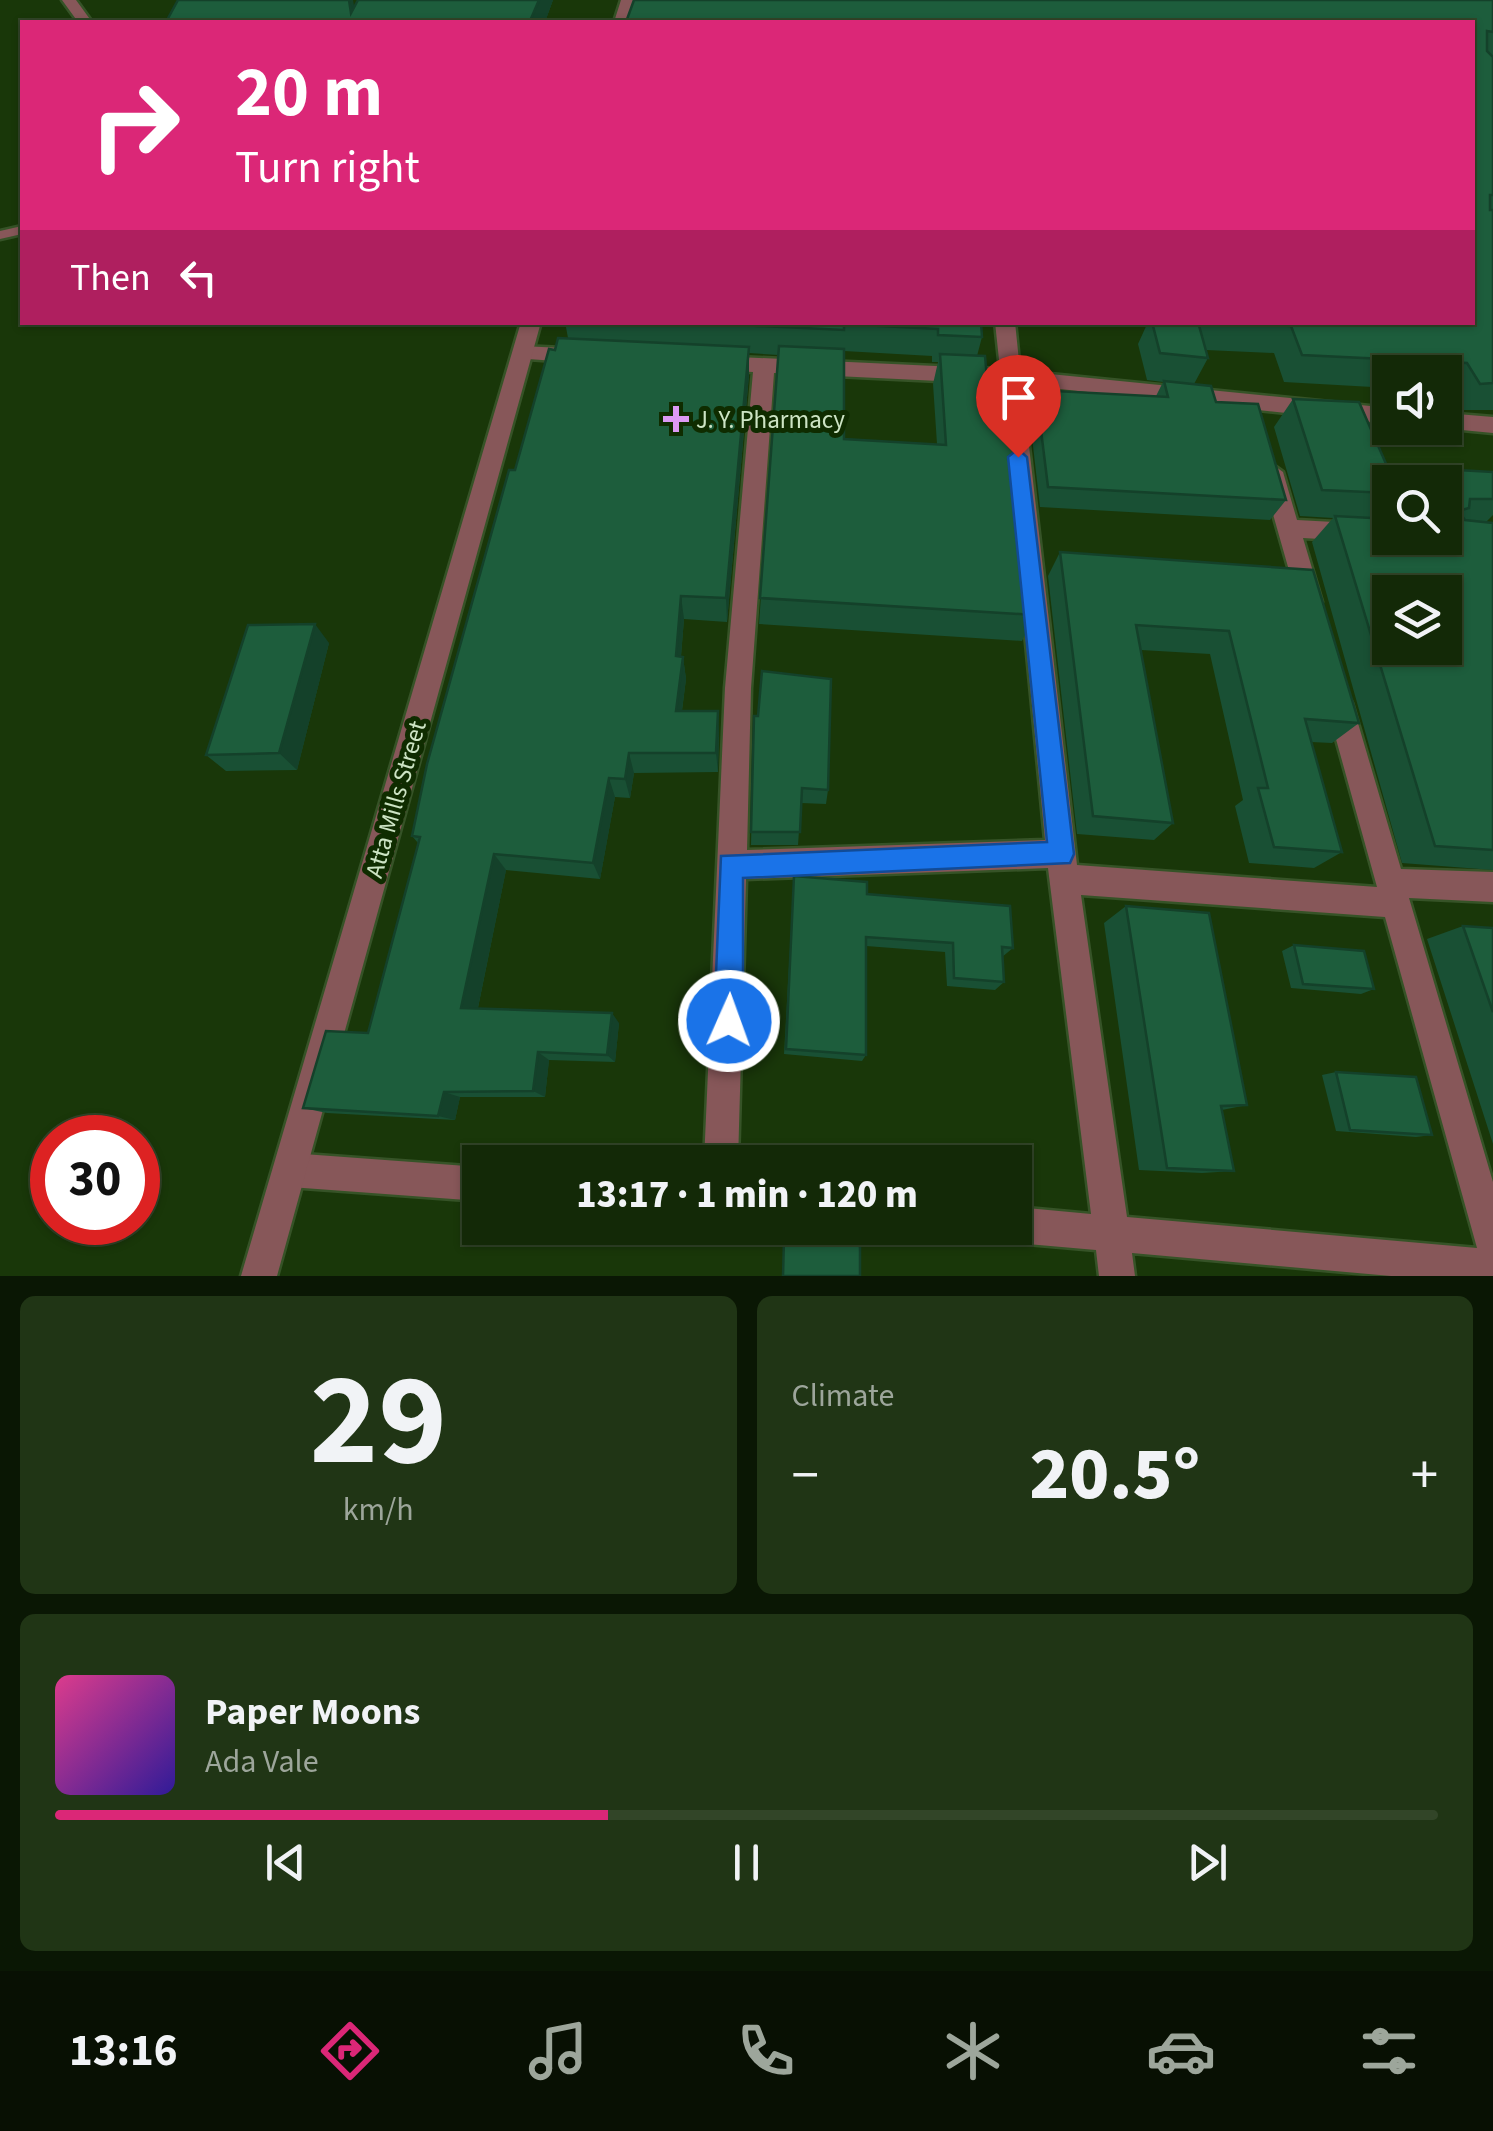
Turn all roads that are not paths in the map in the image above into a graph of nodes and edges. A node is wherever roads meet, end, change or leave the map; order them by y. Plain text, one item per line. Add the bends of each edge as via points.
1 (531, 325) edge
2 (1005, 325) edge
3 (522, 353) junction
4 (596, 357) edge
5 (690, 362) edge
6 (764, 365) junction
7 (1009, 378) junction
8 (1253, 405) junction
9 (1372, 415) edge
10 (1462, 422) edge
11 (1493, 425) edge
12 (1288, 528) junction
13 (1372, 533) edge
14 (1315, 622) edge
15 (1332, 678) edge
16 (730, 865) junction
17 (1062, 866) junction
18 (1493, 887) edge
19 (1393, 893) junction
20 (723, 1145) edge
21 (290, 1170) junction
22 (462, 1183) edge
23 (1032, 1226) edge
24 (1111, 1232) junction
25 (1493, 1242) edge
26 (1493, 1267) edge
27 (259, 1276) edge
28 (1116, 1276) edge

1 - 3 street, Atta Mills Street
2 - 7 street
3 - 4 street
3 - 21 street, Atta Mills Street
5 - 6 street
6 - 7 street
6 - 16 street
7 - 8 street
7 - 17 street
8 - 9 street
8 - 12 street
10 - 11 street
12 - 13 street
12 - 14 street
15 - 19 street
16 - 17 street
16 - 20 street
17 - 19 street
17 - 24 street
18 - 19 street
19 - 25 street
21 - 22 street
21 - 27 street, Atta Mills Street
23 - 24 street
24 - 26 street
24 - 28 street

